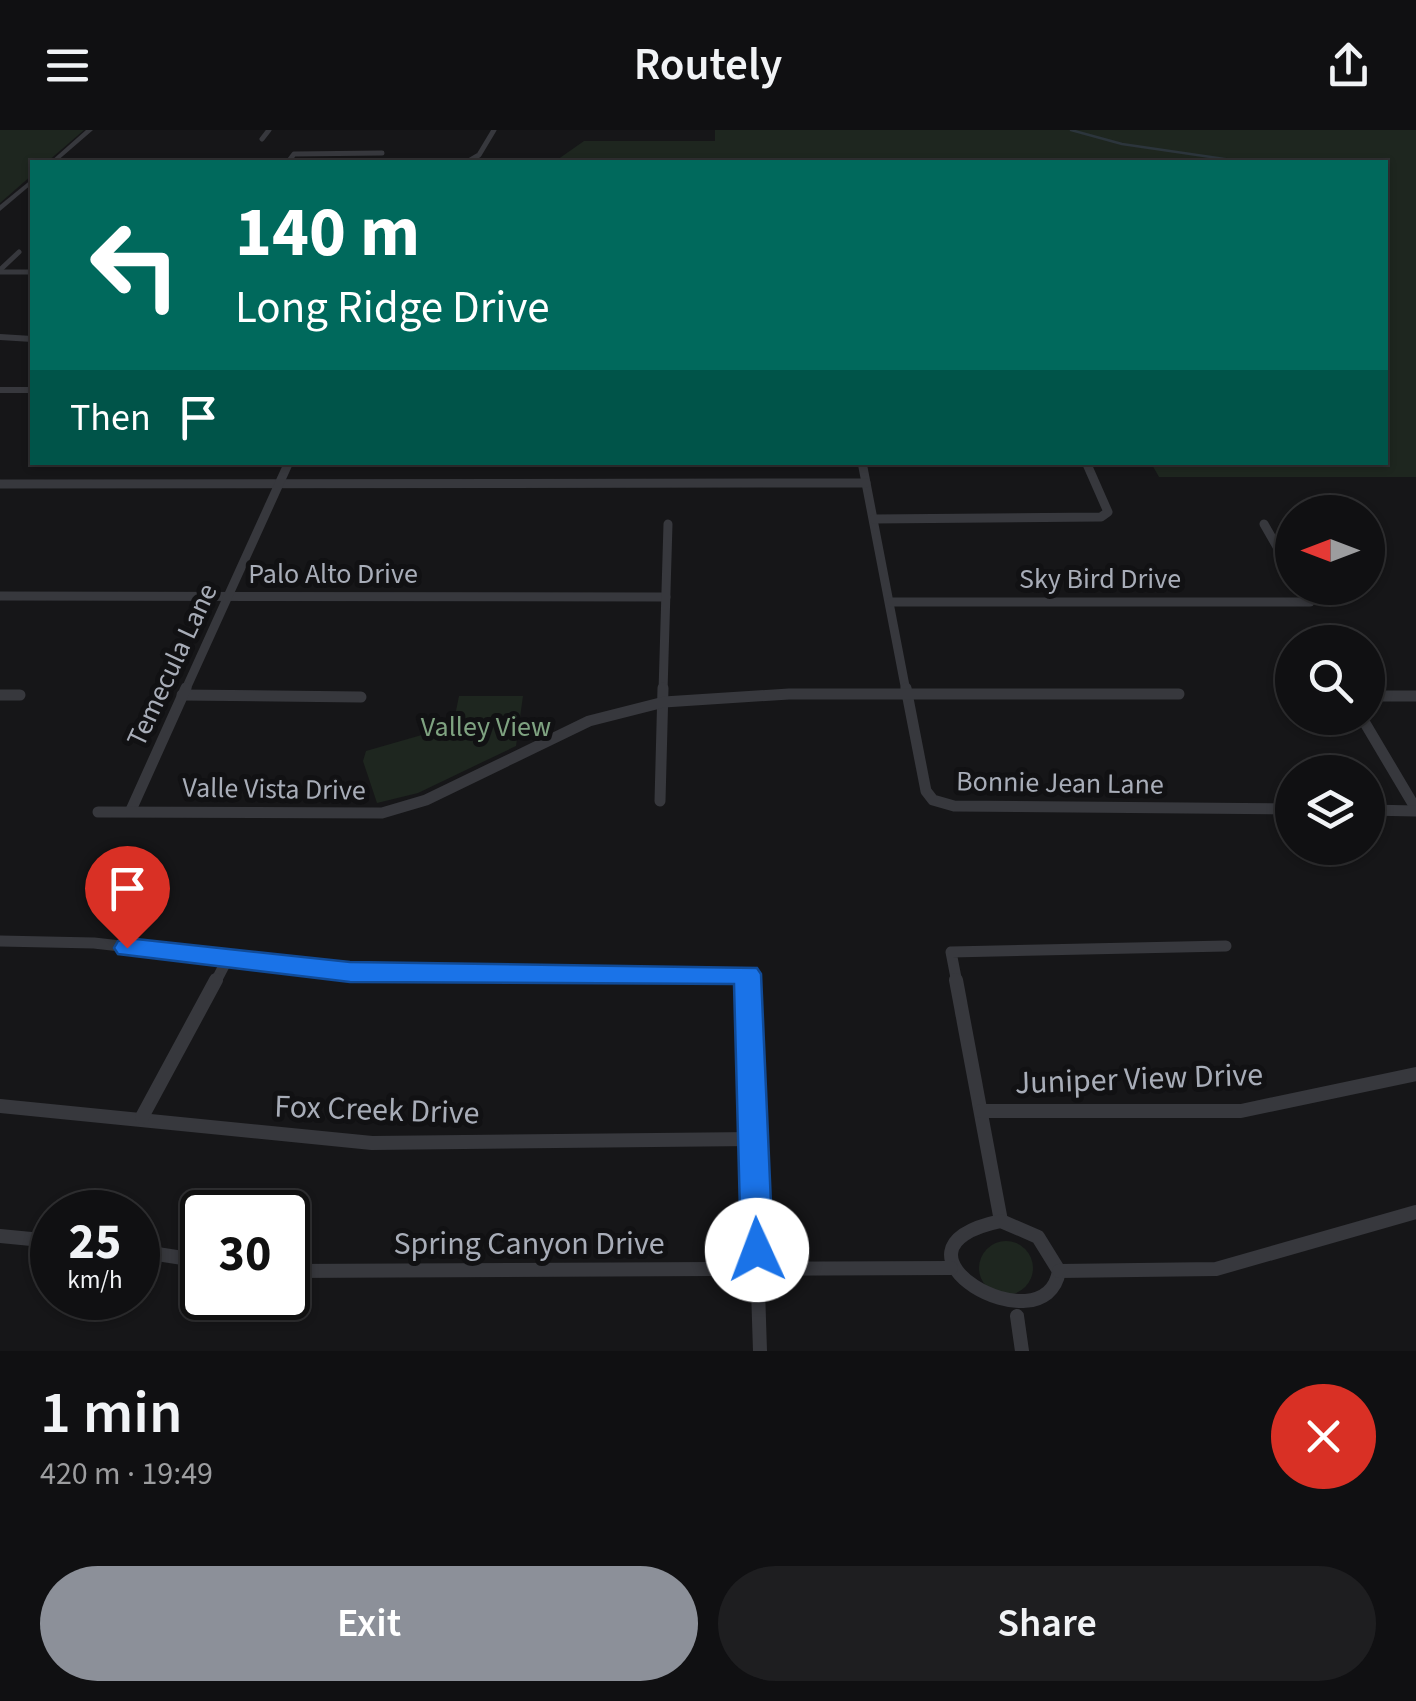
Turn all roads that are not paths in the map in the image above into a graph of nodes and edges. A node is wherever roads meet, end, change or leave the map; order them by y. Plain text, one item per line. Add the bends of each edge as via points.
1 (90, 130) edge
2 (269, 130) edge
3 (494, 130) edge
4 (262, 139) dead end
5 (382, 153) dead end
6 (55, 160) edge
7 (290, 160) edge
8 (470, 160) edge
9 (30, 184) edge
10 (0, 209) edge
11 (19, 252) dead end
12 (0, 271) edge
13 (30, 272) edge
14 (0, 337) edge
15 (30, 340) edge
16 (0, 390) edge
17 (30, 390) edge
18 (288, 465) edge
19 (863, 465) edge
20 (1087, 465) edge
21 (866, 483) junction
22 (0, 484) edge
23 (279, 484) junction
24 (874, 519) junction
25 (668, 524) dead end
26 (1264, 524) dead end
27 (1275, 543) edge
28 (0, 596) edge
29 (230, 596) junction
30 (666, 597) junction
31 (891, 602) junction
32 (1275, 602) edge
33 (1179, 694) dead end
34 (0, 695) edge
35 (20, 695) dead end
36 (182, 695) junction
37 (360, 696) dead end
38 (906, 696) junction
39 (1385, 696) edge
40 (1416, 696) edge
41 (664, 702) junction
42 (1372, 735) edge
43 (660, 801) dead end
44 (1275, 809) edge
45 (131, 810) junction
46 (1385, 810) edge
47 (1416, 810) edge
48 (98, 812) dead end
49 (0, 941) edge
50 (1226, 946) dead end
51 (226, 960) junction
52 (1416, 1074) edge
53 (0, 1106) edge
54 (981, 1111) junction
55 (142, 1117) junction
56 (754, 1139) junction
57 (1416, 1212) edge
58 (1001, 1221) junction
59 (0, 1236) edge
60 (30, 1239) edge
61 (951, 1268) junction
62 (310, 1271) edge
63 (758, 1271) junction
64 (1059, 1271) junction
65 (1017, 1316) junction
66 (760, 1351) edge
67 (1022, 1351) edge

1 - 6 street
2 - 4 street
3 - 8 street
5 - 7 street via 294,154
9 - 10 street
11 - 12 street
12 - 13 street
14 - 15 street
16 - 17 street
18 - 23 street, Temecula Lane
19 - 21 street, Bonnie Jean Lane
20 - 24 street via 1107,515
21 - 23 street
21 - 24 street, Bonnie Jean Lane
22 - 23 street
23 - 29 street, Temecula Lane
24 - 31 street, Bonnie Jean Lane
25 - 30 street
26 - 27 street
28 - 29 street, Palo Alto Drive
29 - 30 street, Palo Alto Drive
29 - 36 street, Temecula Lane
30 - 41 street
31 - 32 street, Sky Bird Drive
31 - 38 street, Bonnie Jean Lane
33 - 38 street, Valle Vista Drive
34 - 35 street
36 - 37 street
36 - 45 street, Temecula Lane
38 - 41 street, Valle Vista Drive
38 - 44 street, Bonnie Jean Lane via 926,791 943,804
39 - 40 street
41 - 43 street
41 - 45 street, Valle Vista Drive via 588,721 426,800 382,813
42 - 47 street
45 - 48 street, Valle Vista Drive
46 - 47 street
49 - 51 street via 94,943
50 - 54 street via 951,952
51 - 55 street
51 - 56 street via 450,975 748,974
52 - 54 street, Juniper View Drive via 1242,1111
53 - 55 street, Fox Creek Drive
54 - 58 street
55 - 56 street, Fox Creek Drive via 372,1143
56 - 63 street
57 - 64 street via 1216,1269
58 - 61 street via 960,1236
58 - 64 street via 1045,1242
59 - 60 street
61 - 63 street, Spring Canyon Drive
61 - 65 street via 970,1300
62 - 63 street, Spring Canyon Drive
63 - 66 street
64 - 65 street via 1052,1298
65 - 67 street

